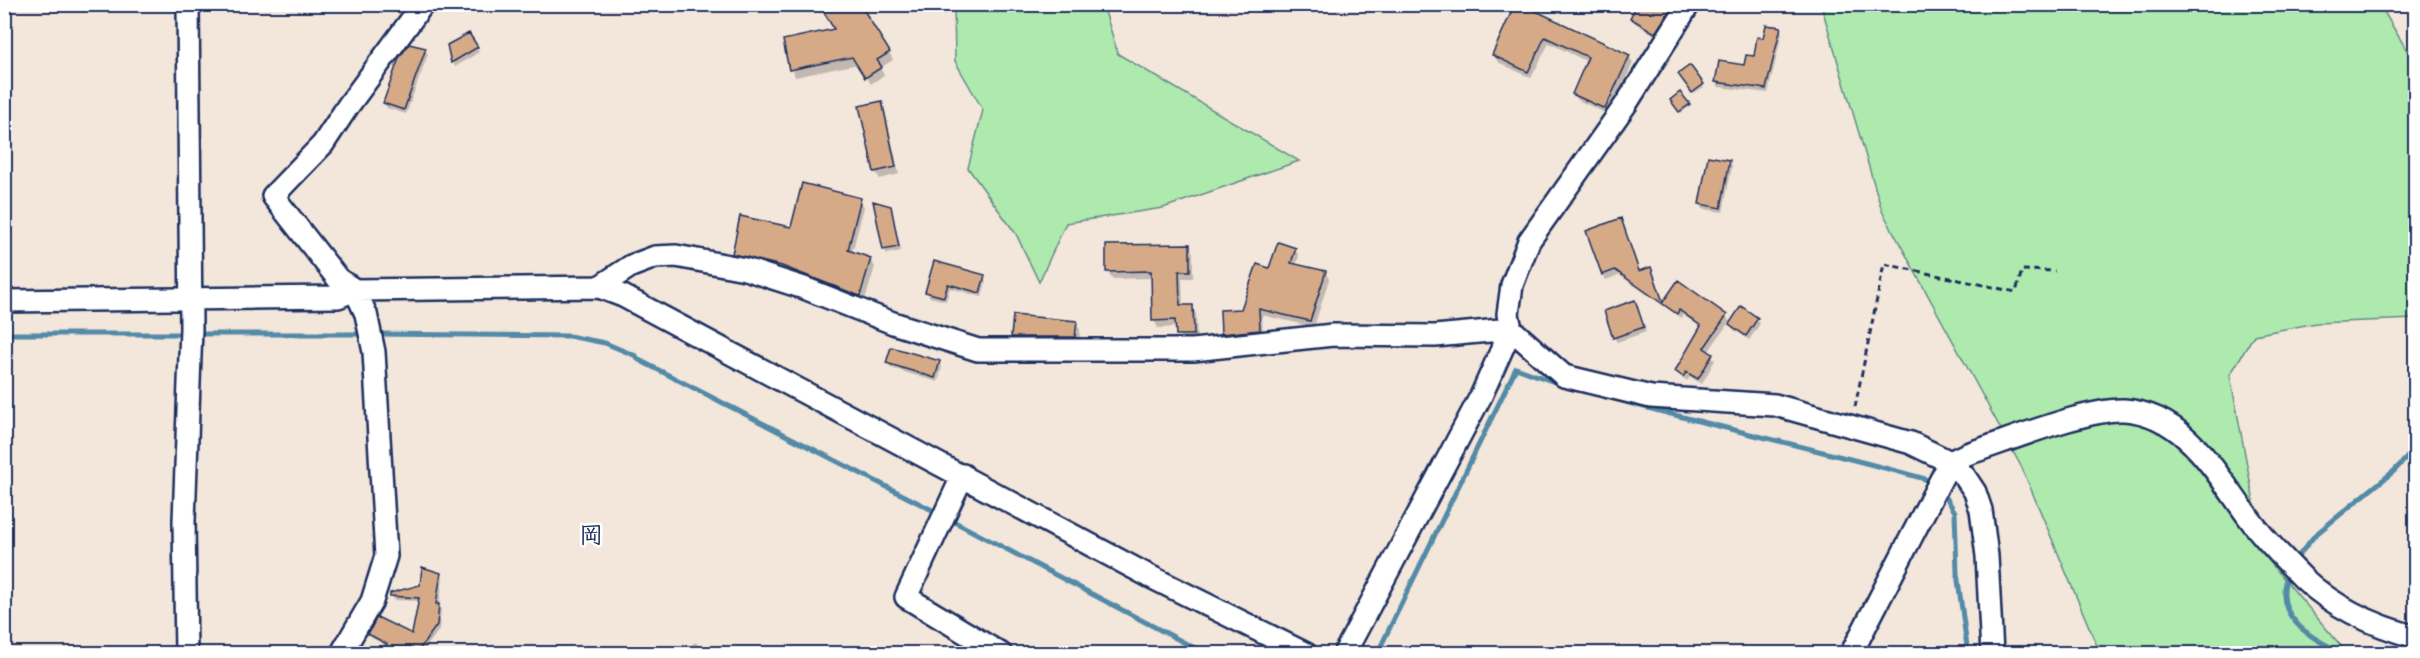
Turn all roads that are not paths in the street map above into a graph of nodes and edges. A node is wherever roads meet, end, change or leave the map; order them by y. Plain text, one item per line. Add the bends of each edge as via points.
1 (188, 4) edge
2 (423, 4) edge
3 (1689, 4) edge
4 (599, 287) junction
5 (355, 290) junction
6 (4, 301) edge
7 (191, 301) junction
8 (1510, 329) junction
9 (1950, 462) junction
10 (963, 475) junction
11 (2415, 637) edge
12 (186, 654) edge
13 (340, 654) edge
14 (1002, 654) edge
15 (1306, 654) edge
16 (1344, 654) edge
17 (1851, 654) edge
18 (1992, 654) edge

1 - 7 street
2 - 5 street via 323,144 273,196 338,279
3 - 8 street via 1626,104 1529,241 1512,285
4 - 5 street
4 - 8 street via 632,266 655,257 676,256 745,269 978,350 1193,350 1333,335 1435,336
4 - 10 street via 623,296
5 - 7 street via 338,297
5 - 13 street via 366,314 374,352 386,556 372,601
6 - 7 street
7 - 12 street via 183,521
8 - 9 street via 1564,376 1651,397 1775,405 1911,443
8 - 16 street via 1481,396
9 - 11 street via 2103,412 2142,412 2171,424 2195,446 2253,524 2326,597 2367,621
9 - 17 street
9 - 18 street via 1975,492 1982,510
10 - 14 street via 906,597
10 - 15 street via 1149,576

